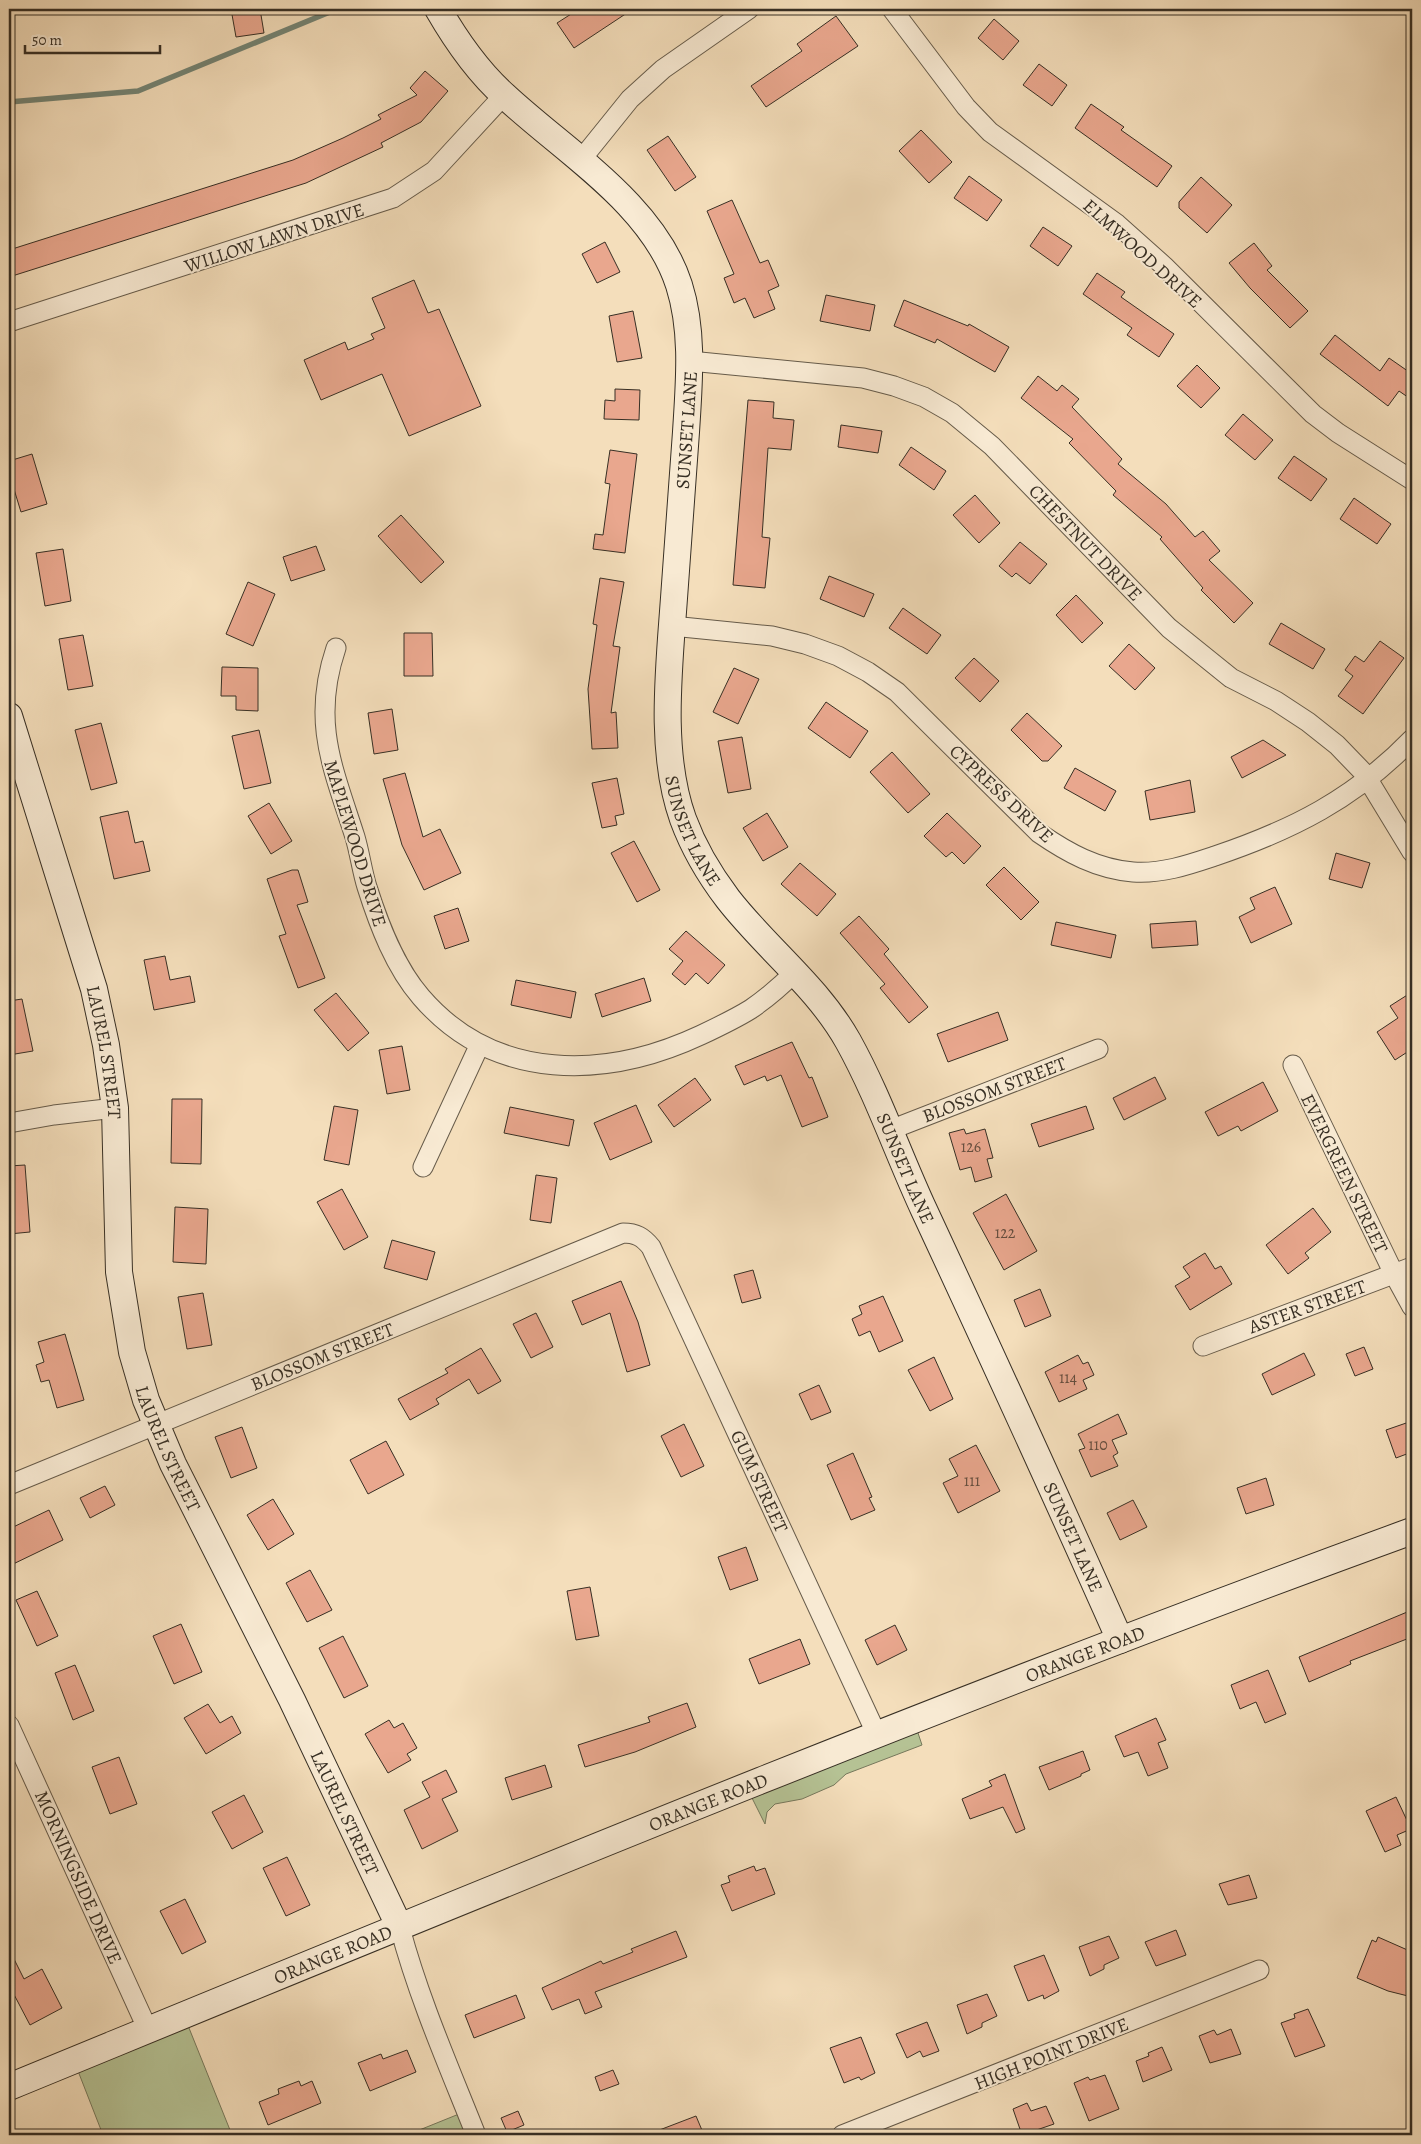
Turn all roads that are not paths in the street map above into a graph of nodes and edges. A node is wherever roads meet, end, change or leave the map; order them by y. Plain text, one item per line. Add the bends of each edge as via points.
1 (438, 9) edge
2 (749, 9) edge
3 (892, 9) edge
4 (504, 95) junction
5 (580, 161) junction
6 (9, 322) edge
7 (690, 361) junction
8 (1412, 480) edge
9 (672, 626) junction
10 (336, 648) dead end
11 (9, 716) edge
12 (1412, 739) edge
13 (1368, 779) junction
14 (1412, 852) edge
15 (796, 971) junction
16 (480, 1044) junction
17 (1098, 1049) dead end
18 (1293, 1065) dead end
19 (115, 1108) junction
20 (9, 1123) edge
21 (890, 1130) junction
22 (423, 1167) dead end
23 (636, 1234) joint
24 (1412, 1267) edge
25 (1394, 1274) junction
26 (1412, 1308) edge
27 (1203, 1346) dead end
28 (156, 1424) junction
29 (9, 1485) edge
30 (1412, 1531) edge
31 (1120, 1640) junction
32 (9, 1725) edge
33 (877, 1735) junction
34 (400, 1928) junction
35 (1259, 1970) dead end
36 (148, 2030) junction
37 (9, 2087) edge
38 (476, 2135) edge
39 (842, 2135) edge

1 - 4 street, SUNSET LANE via 472,62
2 - 5 street via 663,69 630,99
3 - 8 street, ELMWOOD DRIVE via 966,107 990,132 1067,186 1130,236 1312,414
4 - 5 street, SUNSET LANE
4 - 6 street, WILLOW LAWN DRIVE via 434,171 393,198
5 - 7 street, SUNSET LANE via 628,204 666,255 679,283 686,312
7 - 9 street, SUNSET LANE
7 - 13 street, CHESTNUT DRIVE via 863,378 924,397 952,413 992,446 1169,628 1231,678 1308,722 1337,745
9 - 13 street, CYPRESS DRIVE via 772,636 838,656 868,672 897,692 1040,833 1065,851 1113,869 1159,872 1190,866 1294,826
9 - 15 street, SUNSET LANE via 668,746 681,812 693,845 707,870
10 - 16 street, MAPLEWOOD DRIVE via 325,691 327,746 366,886 382,930 420,996 457,1030
11 - 19 street, LAUREL STREET via 94,989
12 - 13 street, CYPRESS DRIVE
13 - 14 street, CHESTNUT DRIVE
15 - 16 street, MAPLEWOOD DRIVE via 749,1010 676,1047 644,1057 605,1065 546,1065 513,1059
15 - 21 street, SUNSET LANE via 848,1040
16 - 22 street
17 - 21 street, BLOSSOM STREET
18 - 25 street, EVERGREEN STREET
19 - 20 street
19 - 28 street, LAUREL STREET via 119,1272 124,1317
21 - 31 street, SUNSET LANE
23 - 28 street, BLOSSOM STREET via 623,1233
23 - 33 street, GUM STREET via 651,1247
24 - 25 street, ASTER STREET
25 - 26 street, EVERGREEN STREET
25 - 27 street, ASTER STREET
28 - 29 street, BLOSSOM STREET
28 - 34 street, LAUREL STREET
30 - 31 street, ORANGE ROAD
31 - 33 street, ORANGE ROAD
32 - 36 street, MORNINGSIDE DRIVE
33 - 34 street, ORANGE ROAD
34 - 36 street, ORANGE ROAD
34 - 38 street, LAUREL STREET via 427,2014
35 - 39 street, HIGH POINT DRIVE
36 - 37 street, ORANGE ROAD

